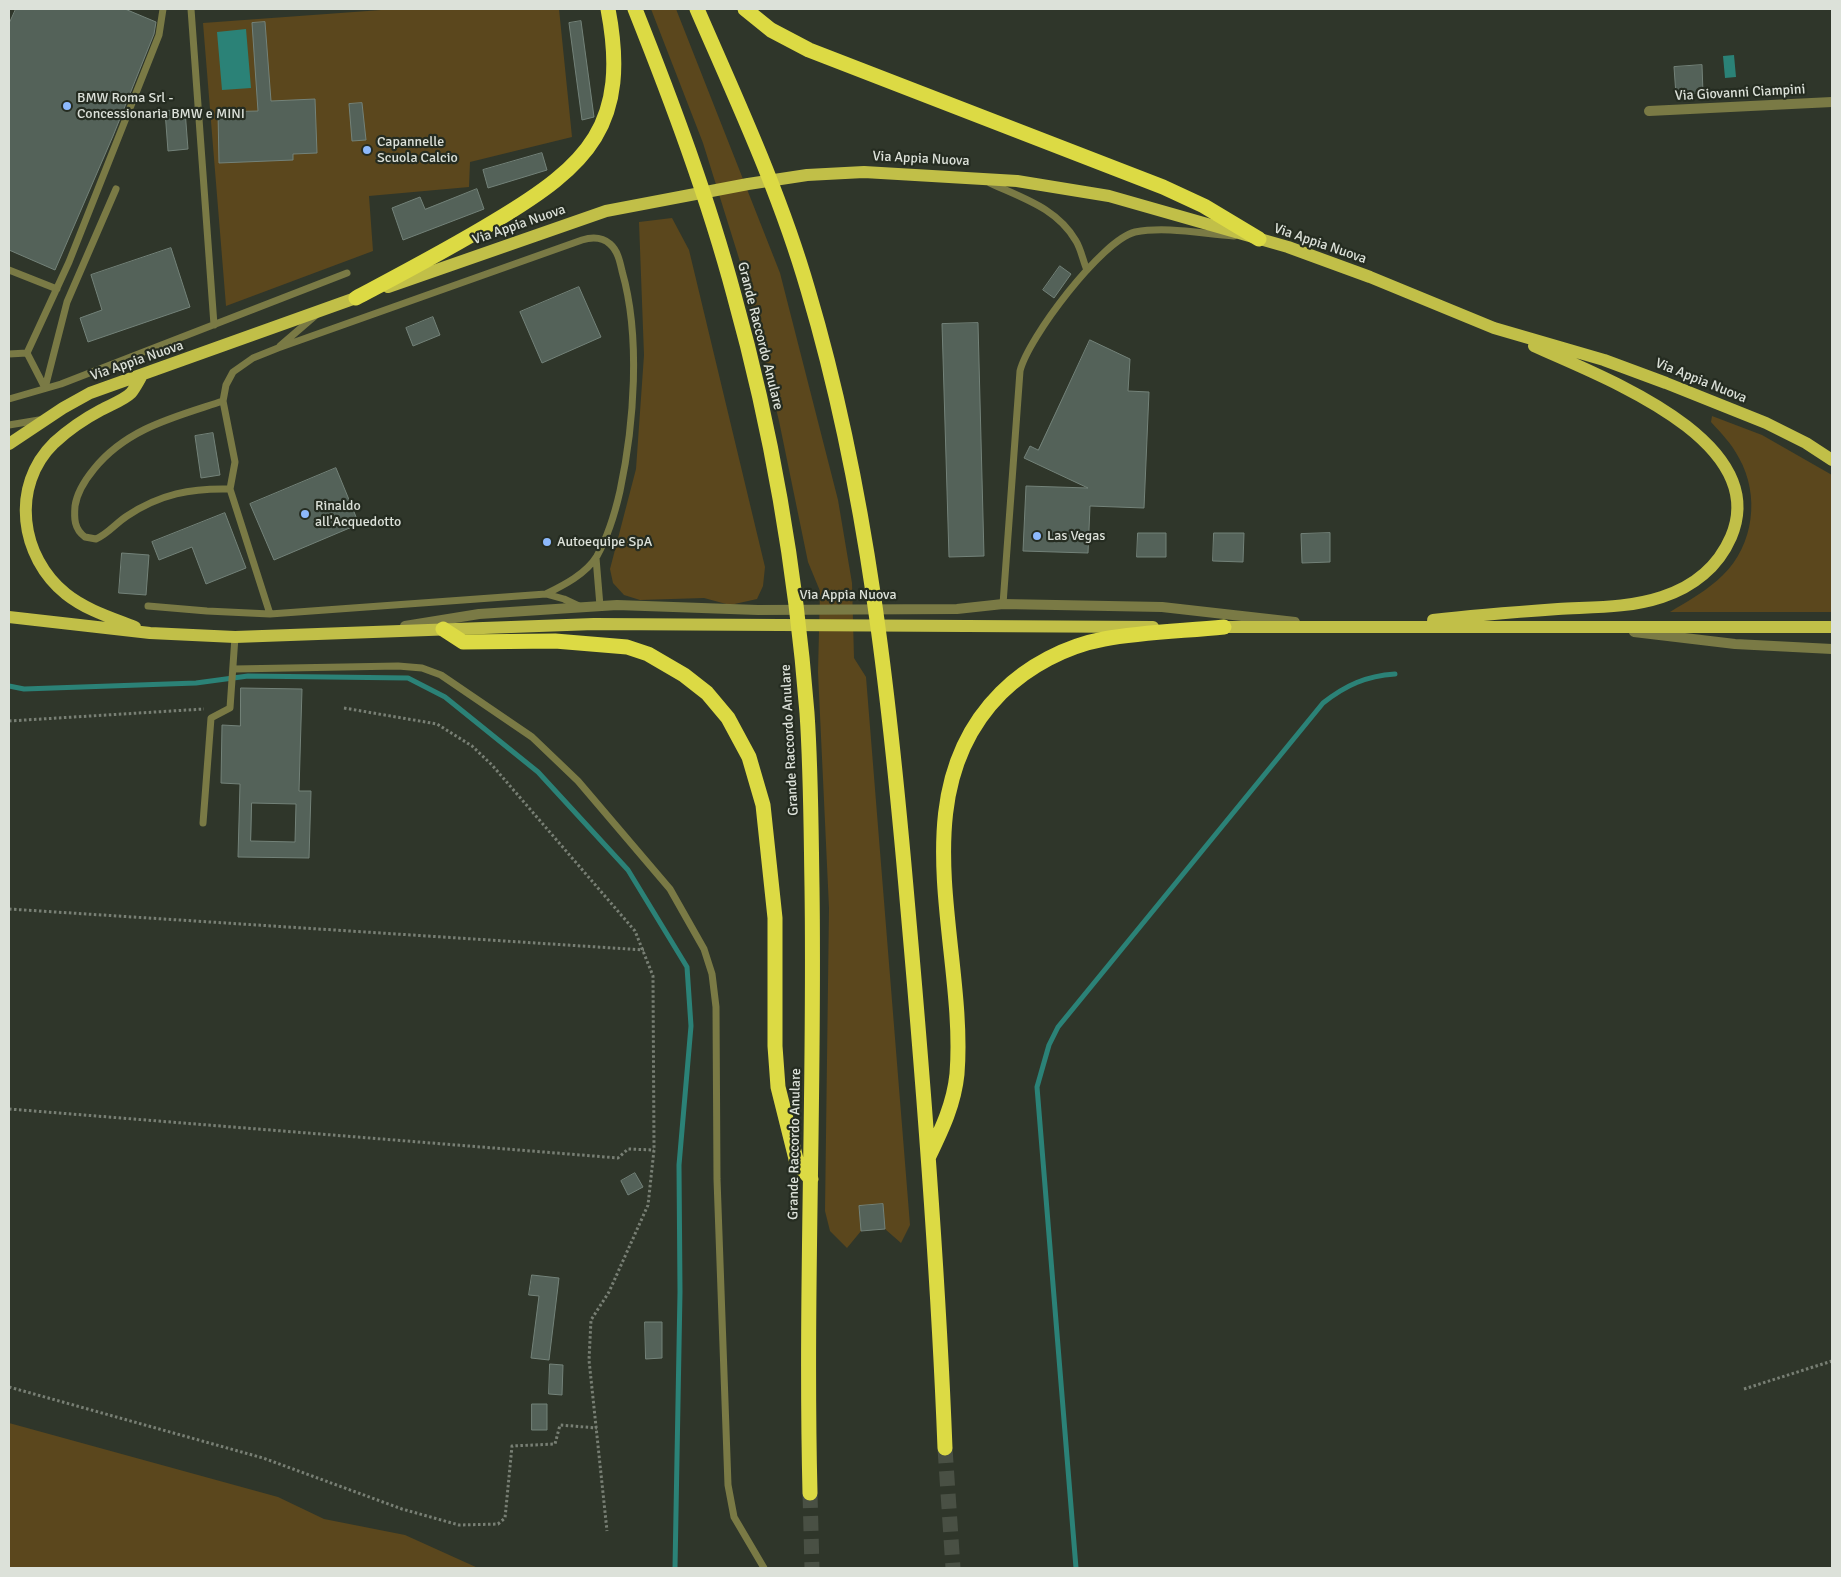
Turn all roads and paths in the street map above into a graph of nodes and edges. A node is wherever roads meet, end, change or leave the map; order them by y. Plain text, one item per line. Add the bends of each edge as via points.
1 (163, 9) edge
2 (191, 9) edge
3 (608, 9) edge
4 (635, 9) edge
5 (697, 9) edge
6 (744, 9) edge
7 (1832, 102) edge
8 (1649, 111) dead end
9 (979, 177) junction
10 (116, 189) dead end
11 (1260, 239) junction
12 (9, 270) edge
13 (1086, 270) junction
14 (346, 273) dead end
15 (57, 289) junction
16 (356, 298) junction
17 (320, 312) junction
18 (214, 325) junction
19 (1494, 328) junction
20 (278, 348) junction
21 (27, 353) junction
22 (9, 354) edge
23 (141, 377) junction
24 (44, 388) junction
25 (9, 399) edge
26 (224, 401) junction
27 (47, 418) junction
28 (9, 425) edge
29 (9, 444) edge
30 (1832, 460) edge
31 (230, 489) junction
32 (596, 558) junction
33 (546, 594) junction
34 (1003, 604) junction
35 (148, 606) dead end
36 (600, 606) junction
37 (581, 607) junction
38 (270, 614) junction
39 (9, 617) edge
40 (1323, 626) junction
41 (1386, 626) junction
42 (1224, 627) junction
43 (1832, 627) edge
44 (1606, 628) junction
45 (443, 629) junction
46 (374, 632) junction
47 (150, 633) junction
48 (235, 637) junction
49 (1832, 649) edge
50 (234, 669) junction
51 (230, 708) junction
52 (344, 708) dead end
53 (9, 721) edge
54 (203, 823) dead end
55 (9, 909) edge
56 (644, 950) junction
57 (9, 1109) edge
58 (654, 1150) junction
59 (929, 1157) junction
60 (811, 1178) junction
61 (1832, 1361) edge
62 (9, 1387) edge
63 (1744, 1389) dead end
64 (597, 1428) junction
65 (945, 1448) tunnel mouth
66 (810, 1493) tunnel mouth
67 (607, 1531) dead end
68 (764, 1568) edge

1 - 15 lane via 159,35
2 - 18 lane
3 - 16 highway via 616,62 610,102 593,140 577,161 556,182 527,202 452,247
4 - 60 highway, Grande Raccordo Anulare via 698,178 734,294 764,417 786,531 804,685 810,785 814,1002
5 - 59 highway via 759,152 807,285 834,386 865,533 896,772
6 - 11 highway via 771,30 809,50 1162,187 1204,206
7 - 8 street, Via Giovanni Ciampini
9 - 11 main road, Via Appia Nuova via 1109,196
9 - 13 lane via 1042,206 1059,220 1077,241
9 - 16 main road, Via Appia Nuova via 864,172 808,175 663,199 578,220
10 - 24 lane via 67,302
11 - 13 lane via 1165,230 1134,233
11 - 19 main road, Via Appia Nuova via 1370,277
12 - 15 lane
13 - 34 lane via 1037,334 1020,371
14 - 18 lane
15 - 21 lane
16 - 17 main road, Via Appia Nuova
17 - 20 lane
17 - 23 main road, Via Appia Nuova
18 - 24 lane
19 - 30 main road, Via Appia Nuova via 1604,360 1666,383 1766,424
19 - 41 main road via 1636,395 1695,432 1714,451 1732,479 1737,501 1734,529 1724,551 1707,572 1688,586 1663,597 1621,606 1488,613
20 - 26 lane via 253,358 233,372 226,385
20 - 32 lane via 582,240 597,238 610,244 618,255 629,301 631,398 620,490
21 - 22 lane
21 - 24 lane
23 - 27 main road, Via Appia Nuova via 90,393
23 - 47 main road via 130,394 89,416 49,448 30,479 25,508 36,556 59,588 84,606
24 - 25 lane
26 - 31 lane via 235,462
26 - 31 lane via 152,424 109,452 78,493 75,524 85,537 96,539 137,509 166,496 194,489
27 - 28 lane
27 - 29 main road, Via Appia Nuova
31 - 38 lane
32 - 33 lane via 574,579
32 - 36 lane
33 - 37 lane
33 - 38 lane
34 - 36 street, Via Appia Nuova via 958,609 758,610
34 - 40 street, Via Appia Nuova via 1178,607
35 - 38 lane
36 - 37 street, Via Appia Nuova
37 - 46 street, Via Appia Nuova via 479,614
39 - 47 main road, Via Appia Nuova
40 - 41 main road, Via Appia Nuova
40 - 42 main road, Via Appia Nuova
41 - 44 main road, Via Appia Nuova
42 - 45 main road, Via Appia Nuova via 594,624
42 - 59 highway via 1104,639 1059,654 1006,688 968,736 956,761 949,791 944,847 946,908 958,1021 956,1076 949,1115
43 - 44 main road, Via Appia Nuova
44 - 49 street via 1735,644
45 - 46 main road, Via Appia Nuova
45 - 60 highway via 463,642 598,643 634,650 662,660 684,675 707,693 733,724 749,757 763,805 770,860 775,918 778,1087 796,1163
46 - 48 main road, Via Appia Nuova
47 - 48 main road, Via Appia Nuova
48 - 50 lane
50 - 51 lane
50 - 68 lane via 398,666 422,668 441,675 532,737 578,780 670,888 686,914 704,949 712,974 716,1007 717,1179 728,1485 734,1517
51 - 53 path
51 - 54 lane via 211,718
52 - 56 path via 438,724 472,746 635,931
55 - 56 path
56 - 58 path via 653,976
57 - 58 path via 618,1158 628,1149
58 - 64 path via 648,1205 609,1292 591,1320 589,1360
59 - 65 highway via 940,1306
60 - 66 highway, Grande Raccordo Anulare
61 - 63 path
62 - 64 path via 263,1458 402,1509 459,1525 498,1524 505,1518 512,1446 555,1444 560,1426
64 - 67 path

